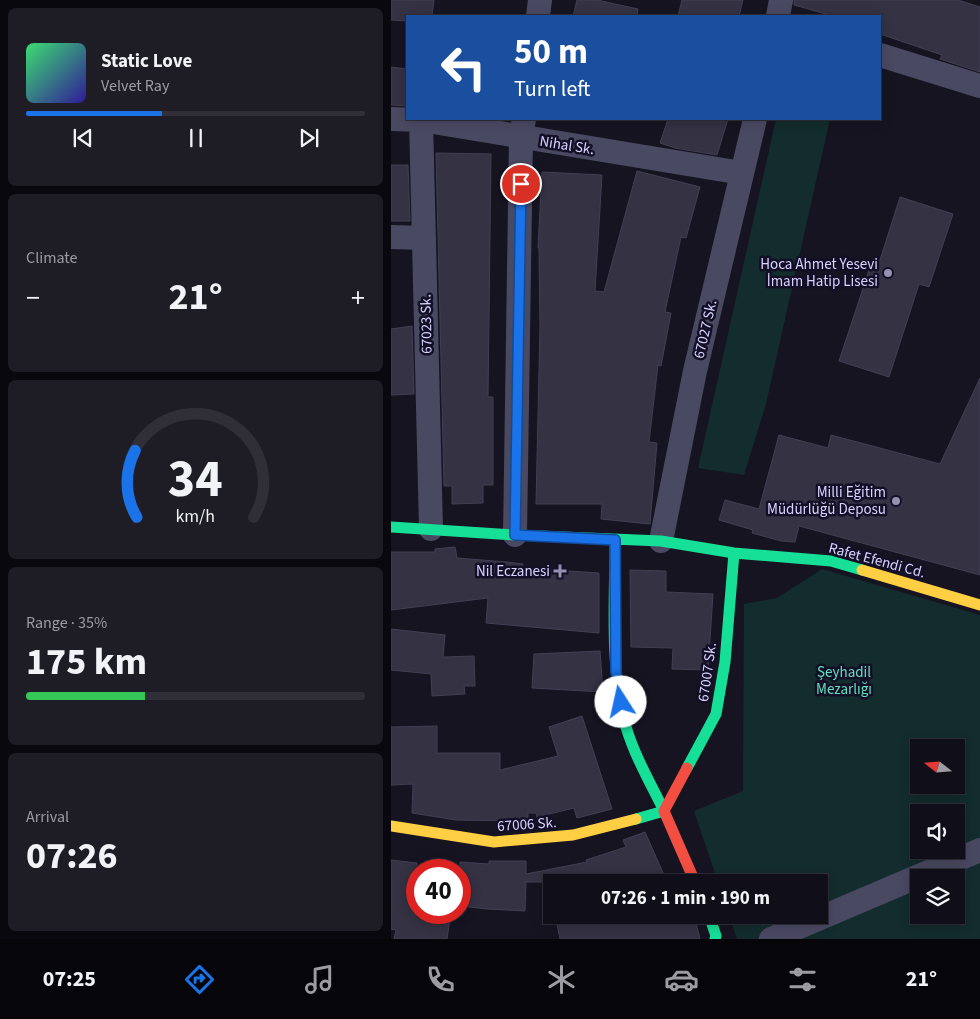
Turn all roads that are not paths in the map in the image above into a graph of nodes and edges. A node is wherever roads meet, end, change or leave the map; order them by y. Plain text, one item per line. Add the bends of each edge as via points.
1 (540, 0) edge
2 (781, 0) edge
3 (538, 15) edge
4 (778, 15) edge
5 (881, 55) edge
6 (980, 86) edge
7 (391, 119) edge
8 (406, 120) edge
9 (421, 120) edge
10 (755, 120) edge
11 (523, 128) edge
12 (742, 173) junction
13 (391, 237) edge
14 (424, 238) junction
15 (391, 527) edge
16 (431, 529) junction
17 (515, 535) junction
18 (615, 540) junction
19 (661, 541) junction
20 (734, 553) junction
21 (980, 605) edge
22 (664, 811) junction
23 (391, 826) edge
24 (980, 850) edge
25 (692, 874) edge
26 (712, 924) edge
27 (715, 939) edge
28 (771, 939) edge

1 - 3 street
2 - 4 street
5 - 6 street
7 - 8 street, Nihal Sk.
9 - 11 street, Nihal Sk.
9 - 14 street, 67023 Sk.
10 - 12 street, 67027 Sk.
11 - 12 street, Nihal Sk.
11 - 17 street
12 - 19 street, 67027 Sk. via 695,371
13 - 14 street
14 - 16 street, 67023 Sk.
15 - 16 street, Rafet Efendi Cd.
16 - 17 street, Rafet Efendi Cd.
17 - 18 street, Rafet Efendi Cd.
18 - 19 street, Rafet Efendi Cd.
18 - 22 street via 616,672 624,717 633,746
19 - 20 street, Rafet Efendi Cd.
20 - 21 street, Rafet Efendi Cd. via 831,561
20 - 22 street, 67007 Sk. via 725,662 716,714
22 - 23 street, 67006 Sk. via 573,835 494,842
22 - 25 street
24 - 28 street
26 - 27 street

